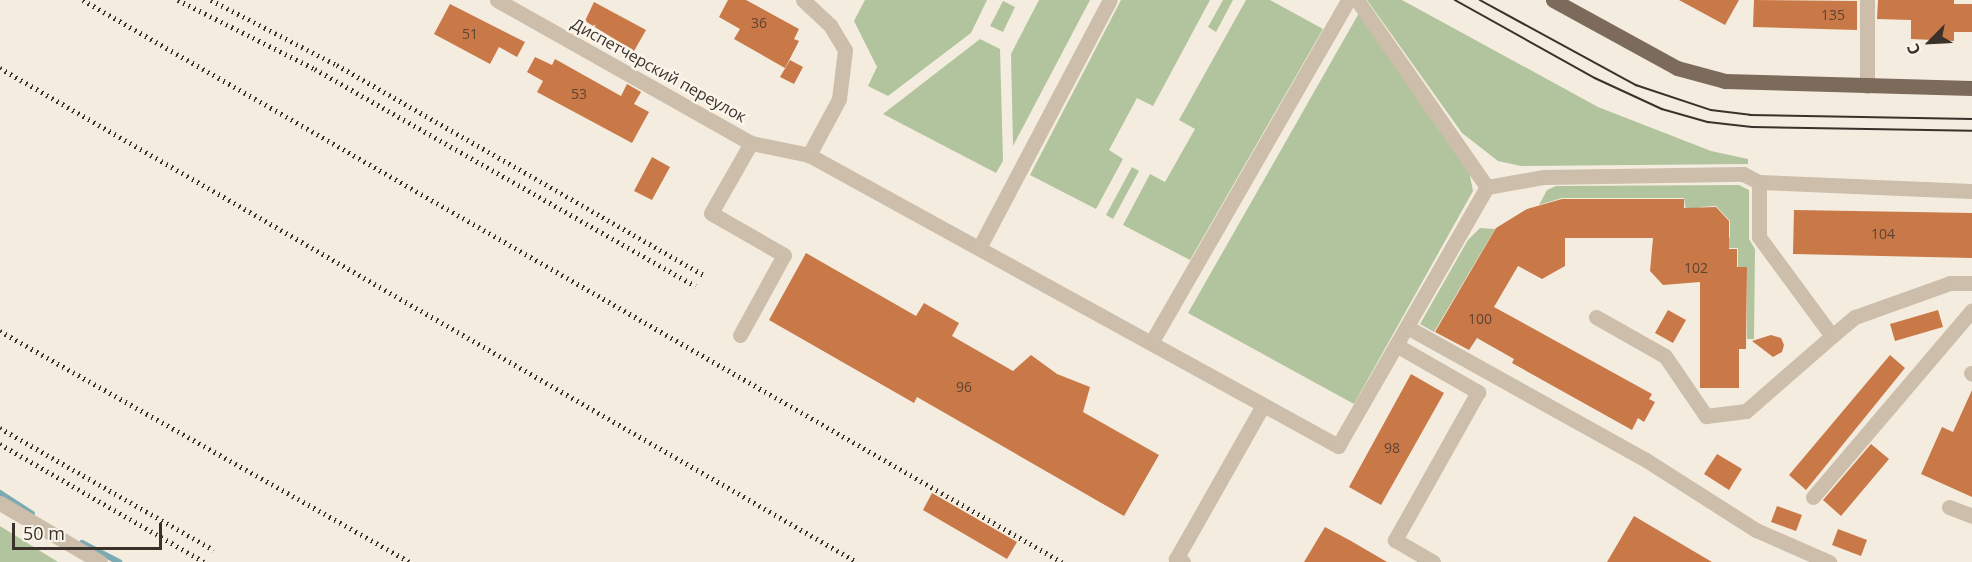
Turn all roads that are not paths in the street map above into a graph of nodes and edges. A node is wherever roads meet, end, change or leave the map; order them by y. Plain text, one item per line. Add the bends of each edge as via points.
1 (497, 0) edge
2 (803, 0) edge
3 (1110, 0) edge
4 (1348, 0) edge
5 (1357, 0) edge
6 (1553, 0) edge
7 (1867, 0) edge
8 (1867, 86) junction
9 (1972, 88) edge
10 (751, 143) junction
11 (810, 155) junction
12 (1759, 182) junction
13 (1487, 187) junction
14 (1972, 190) edge
15 (979, 248) junction
16 (1972, 283) edge
17 (1972, 310) edge
18 (1596, 317) dead end
19 (1407, 327) junction
20 (740, 335) dead end
21 (1832, 336) junction
22 (1151, 344) junction
23 (1396, 345) junction
24 (1263, 405) junction
25 (1814, 497) dead end
26 (0, 503) edge
27 (1949, 507) dead end
28 (1972, 516) edge
29 (100, 562) edge
30 (1183, 562) edge
31 (1433, 562) edge
32 (1829, 562) edge

1 - 10 street, Диспетчерский переулок
2 - 11 street via 830,25 845,50 839,99
3 - 15 street
4 - 22 street
5 - 13 street
6 - 8 main road via 1677,68 1725,81
7 - 8 street
8 - 9 main road
10 - 11 street, Диспетчерский переулок
10 - 20 street via 711,213 784,255
11 - 15 street, Диспетчерский переулок
12 - 13 street via 1743,174 1568,177
12 - 14 street
12 - 21 street via 1759,237
13 - 19 street
15 - 22 street, Диспетчерский переулок
16 - 21 street via 1950,283 1855,317
17 - 25 street
18 - 21 street via 1665,356 1706,416 1746,411
19 - 23 street
19 - 32 street via 1646,460 1756,530
22 - 24 street, Диспетчерский переулок
23 - 24 street, Диспетчерский переулок via 1338,446
23 - 31 street via 1478,392 1395,540
24 - 30 street via 1231,448 1176,559
26 - 29 street
27 - 28 street

